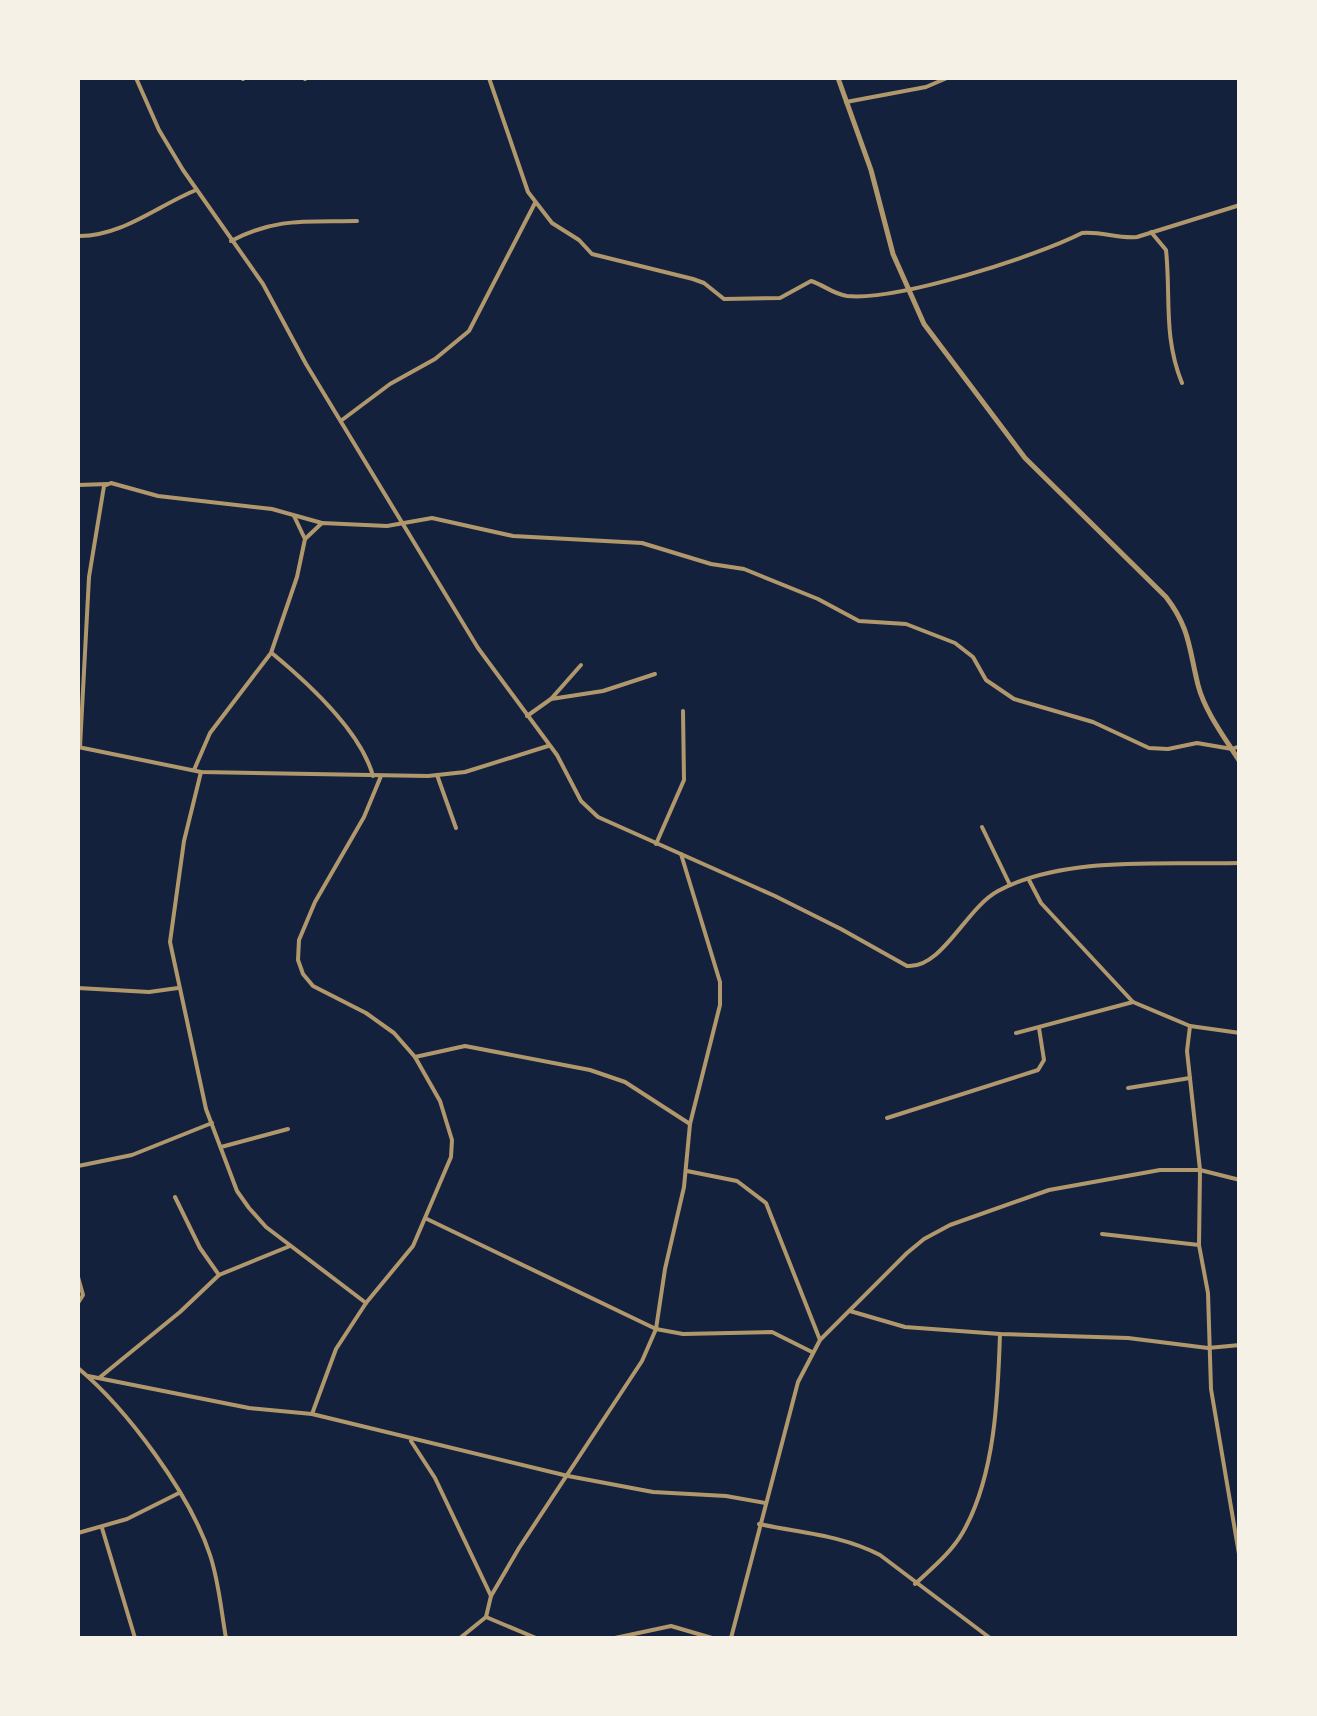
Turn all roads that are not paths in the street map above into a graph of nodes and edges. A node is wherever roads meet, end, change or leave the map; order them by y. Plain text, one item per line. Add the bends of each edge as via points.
1 (136, 78) edge
2 (489, 78) edge
3 (838, 78) edge
4 (947, 78) edge
5 (846, 102) junction
6 (196, 190) junction
7 (535, 204) junction
8 (1240, 205) edge
9 (357, 222) dead end
10 (1151, 232) junction
11 (78, 236) edge
12 (231, 240) junction
13 (908, 290) junction
14 (1182, 383) dead end
15 (342, 420) junction
16 (111, 484) junction
17 (78, 486) edge
18 (294, 516) junction
19 (322, 523) junction
20 (404, 525) junction
21 (305, 540) junction
22 (78, 576) edge
23 (89, 578) junction
24 (271, 653) junction
25 (581, 665) dead end
26 (655, 674) dead end
27 (551, 699) junction
28 (683, 710) dead end
29 (526, 716) junction
30 (548, 746) junction
31 (79, 747) edge
32 (1236, 747) edge
33 (1240, 762) edge
34 (194, 770) junction
35 (200, 772) junction
36 (437, 775) junction
37 (373, 776) junction
38 (381, 776) junction
39 (982, 827) dead end
40 (456, 828) dead end
41 (656, 844) junction
42 (681, 854) junction
43 (1240, 863) edge
44 (1029, 880) junction
45 (1011, 886) junction
46 (78, 988) edge
47 (178, 988) junction
48 (1133, 1002) junction
49 (1190, 1026) junction
50 (1038, 1028) junction
51 (1016, 1032) dead end
52 (1240, 1033) edge
53 (415, 1058) junction
54 (1190, 1078) junction
55 (1128, 1088) dead end
56 (888, 1118) dead end
57 (212, 1123) junction
58 (690, 1124) junction
59 (288, 1129) dead end
60 (222, 1147) junction
61 (78, 1166) edge
62 (1200, 1170) junction
63 (685, 1171) junction
64 (1240, 1180) edge
65 (176, 1197) dead end
66 (427, 1220) junction
67 (1102, 1234) dead end
68 (1199, 1245) junction
69 (290, 1246) junction
70 (219, 1275) junction
71 (78, 1277) edge
72 (78, 1303) edge
73 (366, 1304) junction
74 (850, 1311) junction
75 (656, 1330) junction
76 (1000, 1334) junction
77 (820, 1340) junction
78 (1240, 1345) edge
79 (1208, 1348) junction
80 (812, 1352) junction
81 (78, 1368) edge
82 (88, 1376) junction
83 (98, 1378) junction
84 (312, 1414) junction
85 (409, 1439) junction
86 (568, 1476) junction
87 (179, 1493) junction
88 (765, 1503) junction
89 (759, 1524) junction
90 (102, 1528) junction
91 (78, 1533) edge
92 (1240, 1560) edge
93 (915, 1584) junction
94 (492, 1596) junction
95 (486, 1617) junction
96 (135, 1638) edge
97 (226, 1638) edge
98 (460, 1638) edge
99 (536, 1638) edge
100 (615, 1638) edge
101 (712, 1638) edge
102 (731, 1638) edge
103 (990, 1638) edge
104 (1030, 1638) edge
105 (1038, 1638) edge

1 - 6 street
2 - 7 street
3 - 5 street
4 - 5 street
5 - 13 street
6 - 11 street via 115,232
6 - 12 street
7 - 13 street via 592,254 693,278 724,299 780,298 811,280 842,296
7 - 15 street via 469,331
8 - 10 street
9 - 12 street via 266,224
10 - 13 street via 1122,239 1082,233
10 - 14 street via 1166,250 1168,326
12 - 15 street
13 - 32 street via 944,355 1024,458 1180,616 1198,686
15 - 20 street
16 - 17 street
16 - 18 street
16 - 23 street via 102,493
18 - 19 street
18 - 21 street
19 - 20 street
19 - 21 street
20 - 29 street
20 - 32 street via 449,519 514,536 642,543 744,569 860,621 906,624 955,643 986,680 1014,699 1093,722 1156,750 1197,743
21 - 24 street
22 - 23 street
23 - 31 street
24 - 34 street via 210,733
24 - 37 street via 356,739
25 - 27 street
26 - 27 street
27 - 29 street
28 - 41 street via 684,780
29 - 30 street
30 - 36 street
30 - 41 street via 588,810
31 - 34 street
32 - 33 street
34 - 35 street
35 - 37 street
35 - 47 street via 172,912
36 - 38 street
36 - 40 street
37 - 38 street
38 - 53 street via 315,902 298,960 314,986 394,1033
39 - 45 street
41 - 42 street
42 - 45 street via 842,928 906,966 929,962 977,907
42 - 58 street via 721,993
43 - 44 street via 1088,867
44 - 45 street
44 - 48 street via 1042,903
46 - 47 street
47 - 57 street
48 - 49 street
48 - 50 street
49 - 52 street
49 - 54 street
50 - 51 street
50 - 56 street via 1044,1060 1038,1070
53 - 58 street via 464,1046 590,1070 625,1082
53 - 66 street via 440,1101 452,1140
54 - 55 street
54 - 62 street
57 - 60 street
57 - 61 street via 132,1155
58 - 63 street
59 - 60 street
60 - 69 street via 237,1191
62 - 64 street
62 - 68 street
62 - 74 street via 1160,1170 1049,1190 950,1225 924,1238
63 - 75 street
63 - 77 street via 737,1182 766,1202
65 - 70 street
66 - 73 street
66 - 75 street
67 - 68 street
68 - 79 street
69 - 70 street
69 - 73 street
70 - 83 street
71 - 72 street via 84,1295
73 - 84 street via 336,1349
74 - 76 street via 905,1327
74 - 77 street
75 - 80 street via 772,1332
75 - 86 street
76 - 79 street
76 - 93 street via 994,1425 976,1498 964,1532
77 - 80 street
78 - 79 street
79 - 92 street
80 - 88 street
81 - 82 street
82 - 83 street
82 - 87 street via 138,1430
83 - 84 street
84 - 85 street
85 - 86 street
85 - 94 street
86 - 88 street
86 - 94 street
87 - 90 street
87 - 97 street via 210,1552
88 - 89 street
89 - 93 street via 844,1539 880,1555
89 - 102 street
90 - 91 street
90 - 96 street
93 - 103 street
94 - 95 street
95 - 98 street
95 - 99 street
100 - 101 street via 671,1626
104 - 105 street

